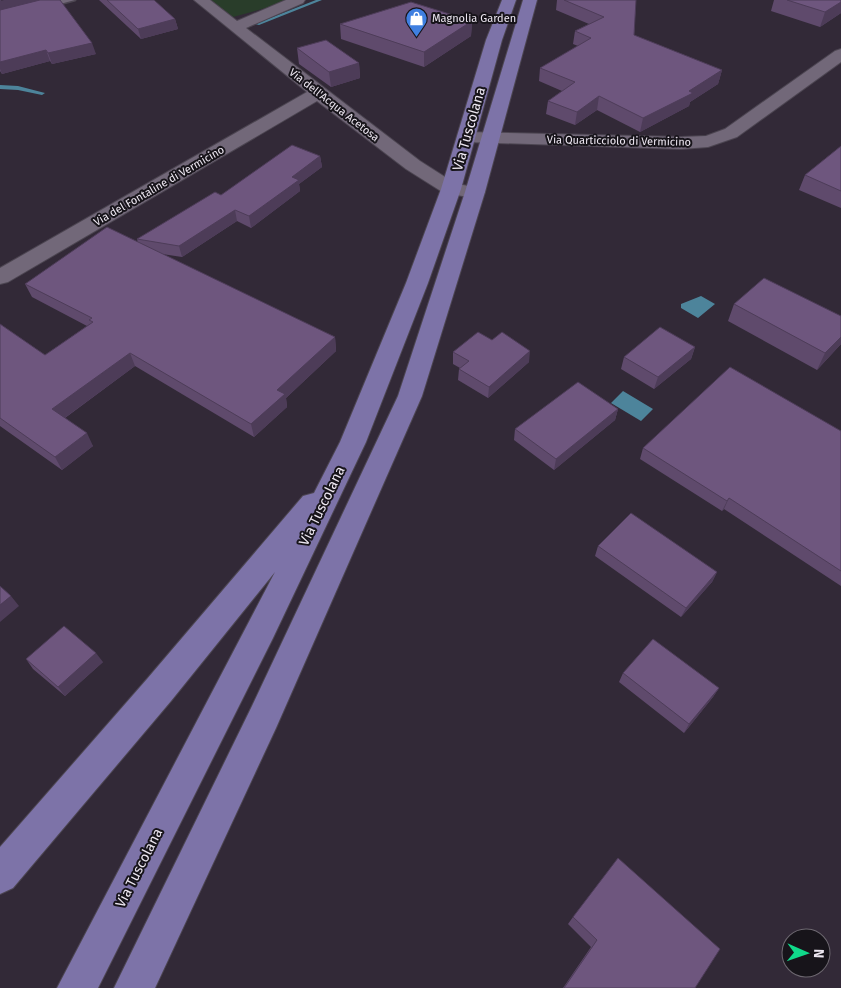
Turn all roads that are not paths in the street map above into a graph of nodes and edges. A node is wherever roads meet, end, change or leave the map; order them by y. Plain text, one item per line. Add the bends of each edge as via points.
1 (71, 0) edge
2 (201, 0) edge
3 (298, 0) edge
4 (509, 0) edge
5 (530, 0) edge
6 (0, 17) edge
7 (236, 27) junction
8 (841, 54) edge
9 (318, 93) junction
10 (478, 137) junction
11 (463, 190) junction
12 (0, 277) edge
13 (334, 481) junction
14 (0, 875) edge
15 (78, 988) edge
16 (134, 988) edge

1 - 6 lane
2 - 7 street, Via dell'Acqua Acetosa
3 - 7 street
4 - 10 main road, Via Tuscolana via 494,40
5 - 10 main road, Via Tuscolana
7 - 9 street, Via dell'Acqua Acetosa
8 - 10 street, Via Quarticciolo di Vermicino via 737,129 716,140 681,143
9 - 11 street, Via dell'Acqua Acetosa via 413,165
9 - 12 street, Via del Fontaline di Vermicino
10 - 11 main road, Via Tuscolana
11 - 13 main road, Via Tuscolana via 414,293
11 - 16 main road, Via Tuscolana via 410,396 268,708
13 - 14 main road via 290,529 160,690
13 - 15 main road, Via Tuscolana

